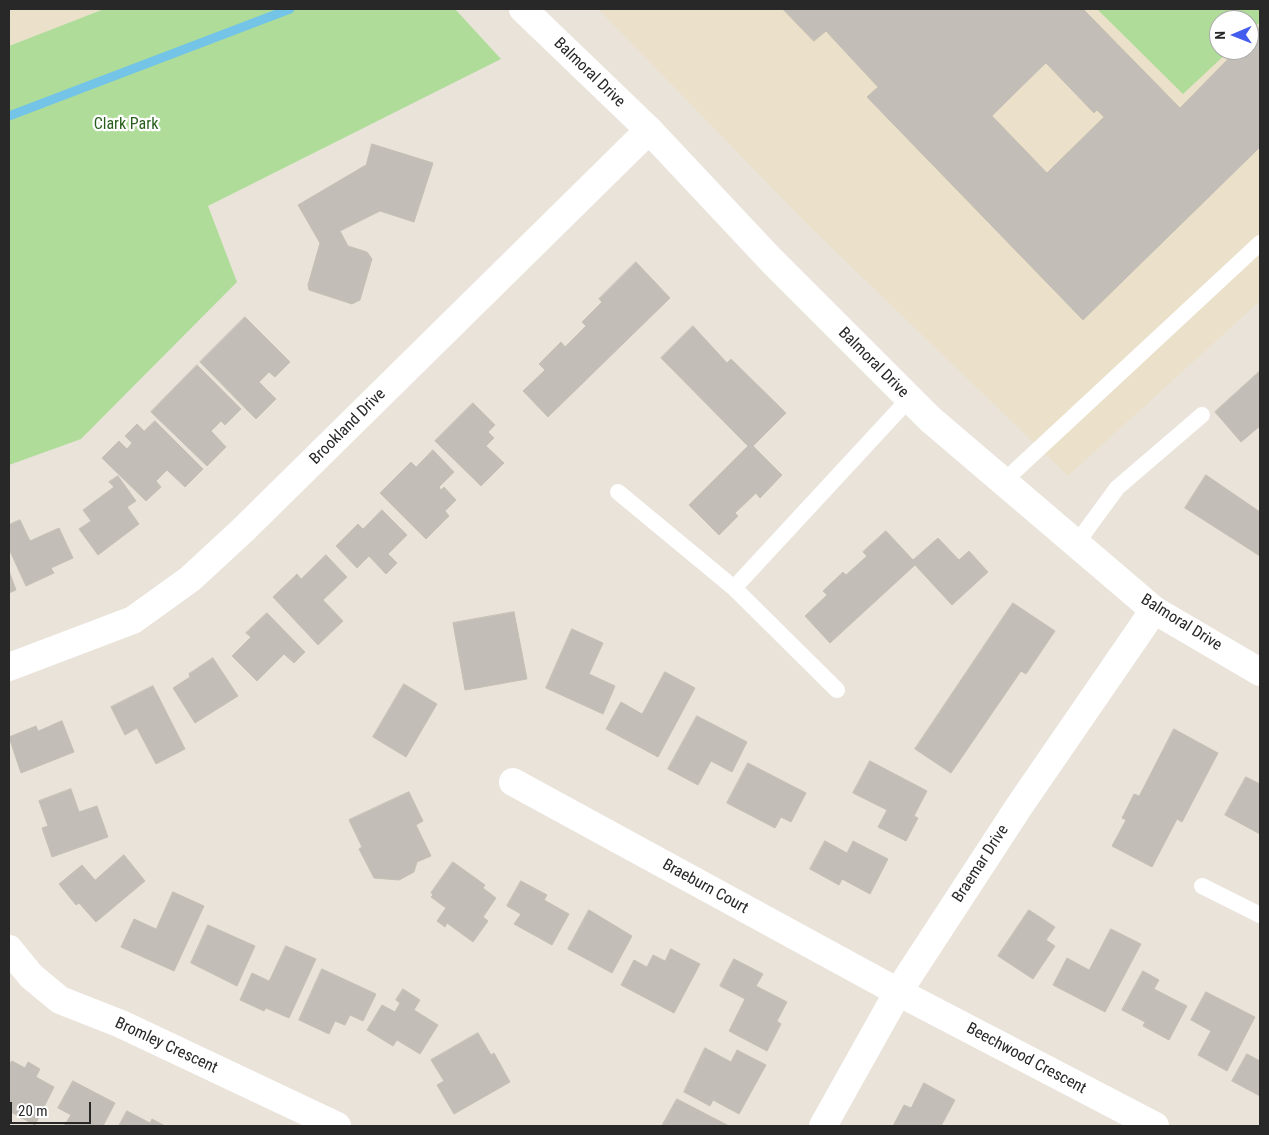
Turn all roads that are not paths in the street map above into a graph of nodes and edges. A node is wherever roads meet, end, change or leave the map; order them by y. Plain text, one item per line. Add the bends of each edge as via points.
1 (522, 9) edge
2 (649, 130) junction
3 (1260, 243) edge
4 (909, 399) junction
5 (1202, 415) dead end
6 (1003, 482) junction
7 (618, 492) dead end
8 (1076, 544) junction
9 (734, 588) junction
10 (1154, 610) junction
11 (9, 667) edge
12 (1260, 672) edge
13 (837, 690) dead end
14 (513, 782) dead end
15 (1202, 886) dead end
16 (1260, 915) edge
17 (9, 949) edge
18 (898, 992) junction
19 (336, 1126) edge
20 (823, 1126) edge
21 (1155, 1126) edge

1 - 2 street, Balmoral Drive
2 - 4 street, Balmoral Drive via 772,261
2 - 11 street, Brookland Drive via 190,579 133,620
3 - 6 lane
4 - 6 street, Balmoral Drive
4 - 9 lane
5 - 8 lane via 1117,488
6 - 8 street, Balmoral Drive
7 - 9 lane
8 - 10 street, Balmoral Drive
9 - 13 lane
10 - 12 street, Balmoral Drive
10 - 18 street, Braemar Drive via 1020,805
14 - 18 street, Braeburn Court
15 - 16 lane
17 - 19 street, Bromley Crescent via 31,976 60,1000 121,1024
18 - 20 street, Braemar Drive
18 - 21 street, Beechwood Crescent

